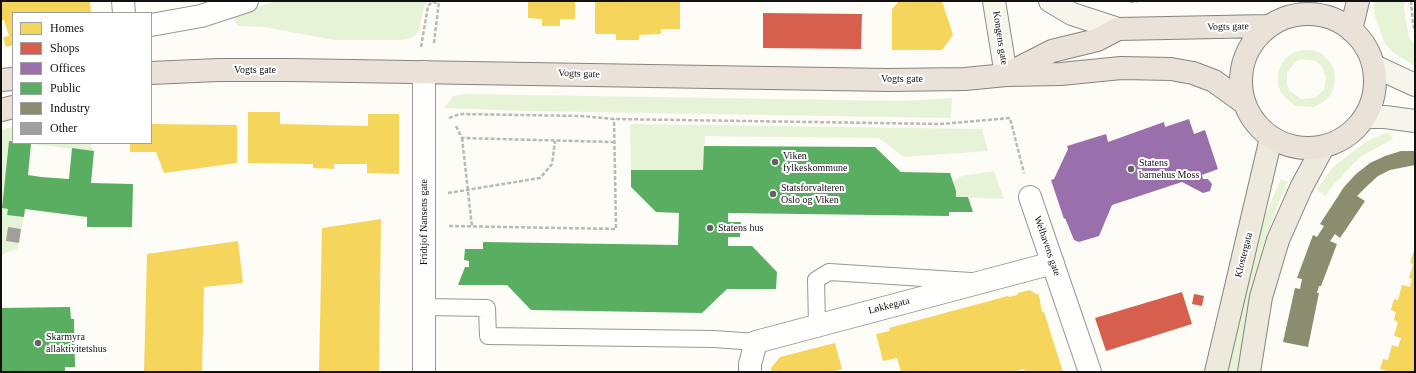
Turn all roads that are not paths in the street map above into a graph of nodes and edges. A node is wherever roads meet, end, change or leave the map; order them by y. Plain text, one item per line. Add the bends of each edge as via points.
1 (123, 1) edge
2 (247, 1) edge
3 (994, 1) edge
4 (1050, 1) edge
5 (1300, 1) edge
6 (1358, 1) edge
7 (124, 12) edge
8 (1276, 22) junction
9 (152, 26) edge
10 (1118, 29) junction
11 (1351, 30) junction
12 (1374, 66) junction
13 (424, 72) junction
14 (152, 73) edge
15 (1006, 75) junction
16 (12, 79) edge
17 (1, 80) edge
18 (1415, 84) edge
19 (1243, 102) junction
20 (12, 107) edge
21 (1, 110) edge
22 (1366, 118) junction
23 (1415, 121) edge
24 (1271, 138) junction
25 (1323, 147) junction
26 (1030, 197) road end
27 (1053, 263) junction
28 (982, 282) junction
29 (424, 307) junction
30 (817, 325) junction
31 (756, 342) junction
32 (424, 372) edge
33 (750, 372) edge
34 (1090, 372) edge
35 (1216, 372) edge
36 (1249, 372) edge

1 - 7 street
2 - 9 street via 201,16
3 - 15 street, Kongens gate
4 - 10 street via 1072,14
5 - 8 highway
6 - 11 highway
8 - 10 highway, Vogts gate
8 - 11 highway via 1305,14 1325,16
8 - 19 highway via 1255,39 1246,56 1240,88
10 - 15 highway, Vogts gate via 1097,40 1052,51
11 - 12 highway via 1360,37 1371,55
12 - 18 street
12 - 22 highway via 1374,96
13 - 14 highway, Vogts gate via 225,70
13 - 15 highway, Vogts gate via 889,80 965,79
13 - 29 street, Fridtjof Nansens gate
15 - 19 highway, Vogts gate via 1061,74 1121,68 1170,69 1193,73 1214,81
16 - 17 highway
19 - 24 highway via 1253,121
20 - 21 highway
22 - 23 street via 1386,117
22 - 25 highway via 1351,134 1331,146
24 - 25 highway via 1288,146 1307,150
24 - 35 main road, Klostergata
25 - 36 main road via 1278,240 1261,297
26 - 27 street, Welhavens gate
27 - 28 street, Løkkegata
27 - 34 street, Welhavens gate
28 - 30 street, Løkkegata
28 - 30 lane via 829,272 816,280
29 - 31 lane via 487,308 488,336 714,338
29 - 32 street, Fridtjof Nansens gate
30 - 31 street, Løkkegata
31 - 33 street

